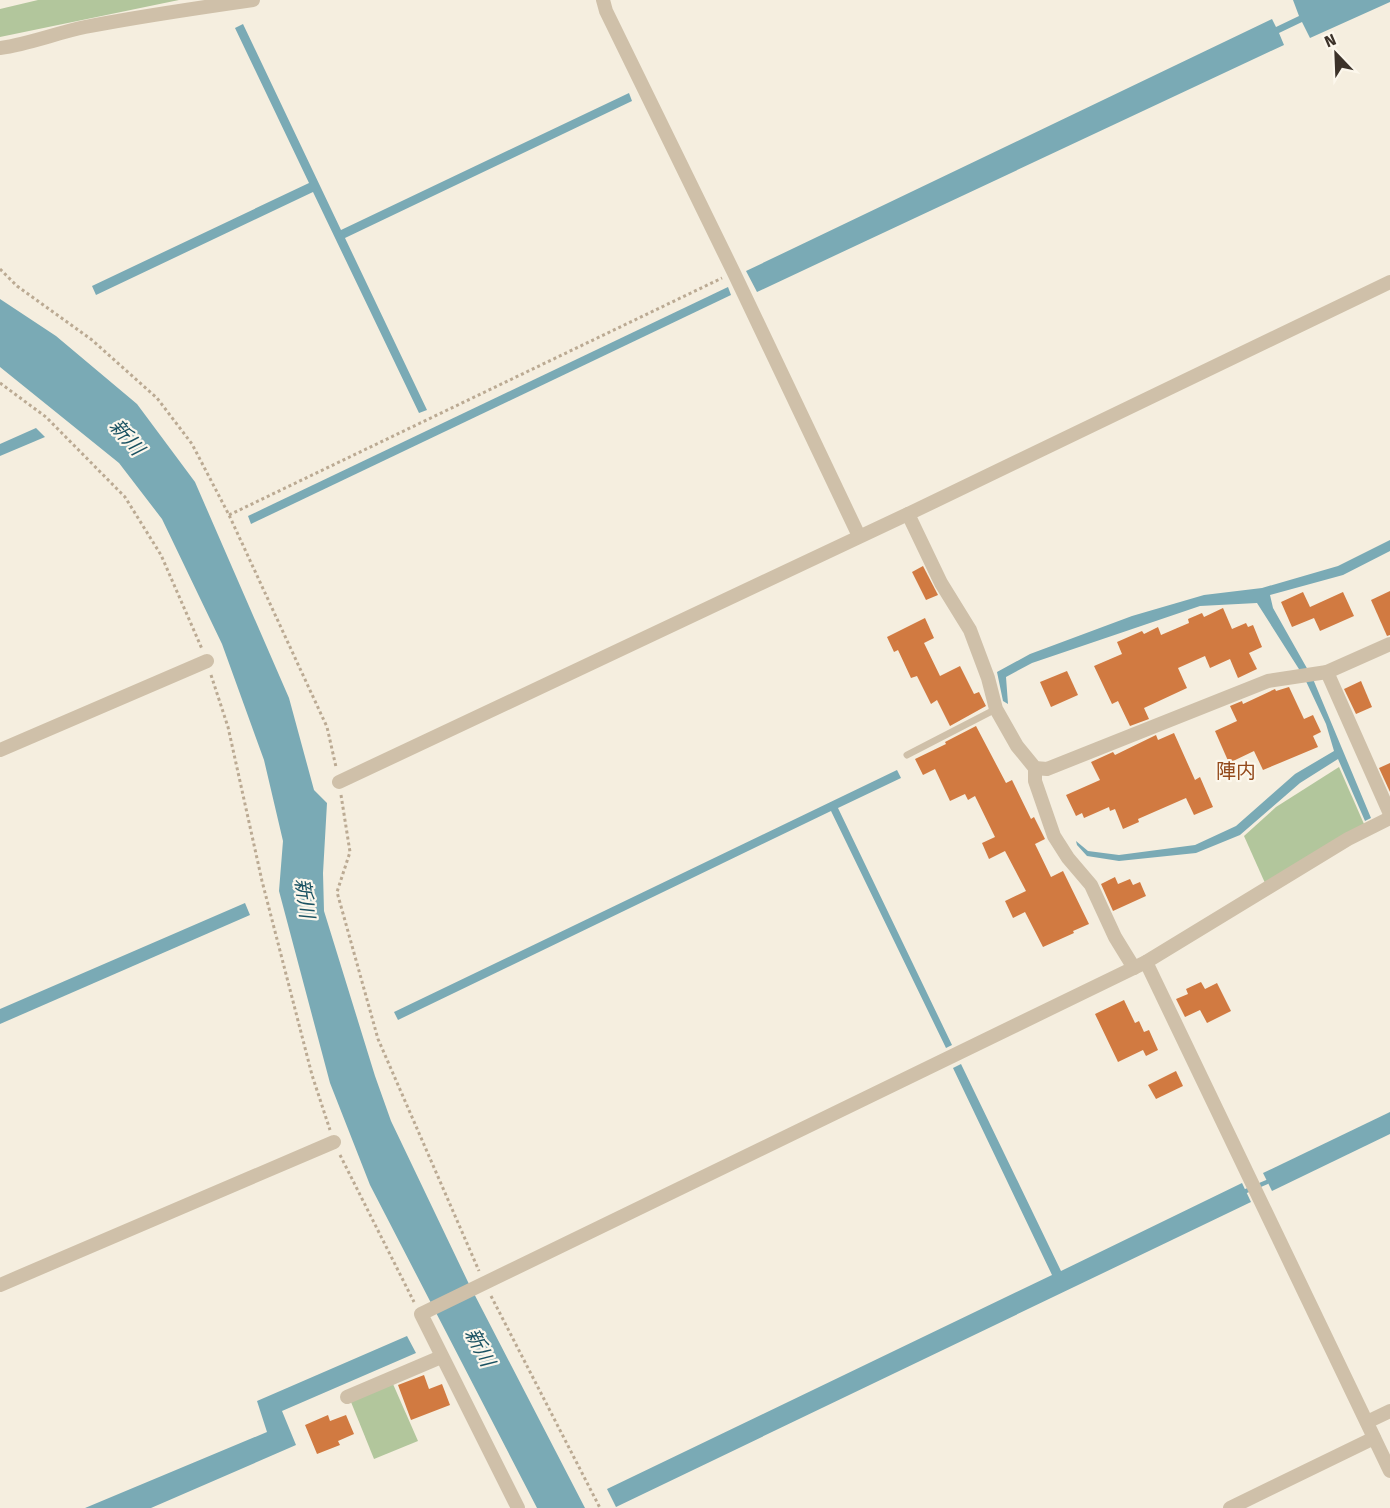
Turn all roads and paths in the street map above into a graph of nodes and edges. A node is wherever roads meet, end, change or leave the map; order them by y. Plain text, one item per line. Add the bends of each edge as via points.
1 (253, 0) edge
2 (603, 0) edge
3 (0, 48) edge
4 (0, 269) edge
5 (734, 273) junction
6 (1389, 285) edge
7 (0, 383) edge
8 (908, 514) junction
9 (229, 515) junction
10 (859, 536) junction
11 (1390, 644) edge
12 (207, 661) junction
13 (1321, 673) junction
14 (996, 709) junction
15 (0, 750) edge
16 (907, 755) dead end
17 (1035, 768) junction
18 (339, 782) junction
19 (1390, 816) edge
20 (1140, 965) junction
21 (334, 1142) junction
22 (0, 1285) edge
23 (481, 1285) junction
24 (425, 1312) junction
25 (441, 1357) junction
26 (346, 1397) dead end
27 (1390, 1411) edge
28 (1367, 1422) junction
29 (1374, 1438) junction
30 (1390, 1471) edge
31 (518, 1508) edge
32 (600, 1508) edge
33 (1230, 1508) edge

1 - 3 street via 177,10
2 - 5 street
4 - 9 path via 92,340 157,398 192,444
5 - 9 path
5 - 10 street
6 - 8 street
7 - 12 path via 46,417 125,497 161,555
8 - 10 street
8 - 14 street via 941,583 970,630
9 - 18 path via 327,727
10 - 18 street
11 - 13 street
12 - 15 street
12 - 21 path via 228,727 262,881 312,1075
13 - 17 street via 1268,681 1047,769
13 - 19 street
14 - 16 lane
14 - 17 street
17 - 20 street via 1035,781 1054,836 1091,885 1115,937
18 - 23 path via 350,852 337,892 378,1039
19 - 20 street
20 - 23 street
20 - 28 street
21 - 22 street
21 - 24 path via 365,1208
23 - 24 street
23 - 32 path
24 - 25 street
25 - 26 street
25 - 31 street
27 - 28 street
28 - 29 street
29 - 30 street
29 - 33 street

